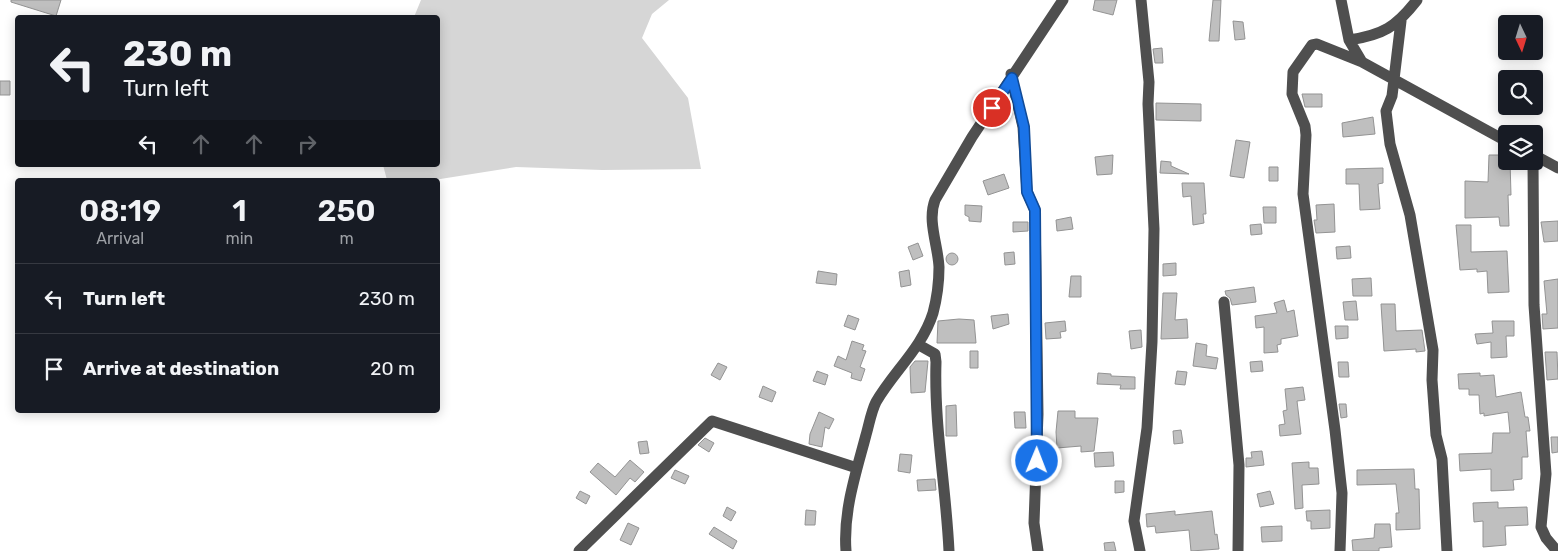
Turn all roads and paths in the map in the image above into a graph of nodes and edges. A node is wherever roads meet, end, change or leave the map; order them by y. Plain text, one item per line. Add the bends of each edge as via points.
1 (1063, 0) edge
2 (1141, 0) edge
3 (1341, 0) edge
4 (1417, 0) edge
5 (1401, 21) junction
6 (1349, 40) junction
7 (1362, 62) junction
8 (1011, 74) junction
9 (1393, 79) junction
10 (1498, 137) edge
11 (1543, 160) edge
12 (1558, 168) edge
13 (1534, 170) edge
14 (1224, 302) dead end
15 (919, 345) junction
16 (857, 468) junction
17 (579, 551) edge
18 (846, 551) edge
19 (949, 551) edge
20 (1038, 551) edge
21 (1140, 551) edge
22 (1238, 551) edge
23 (1340, 551) edge
24 (1447, 551) edge
25 (1557, 551) edge

1 - 8 street
2 - 21 street via 1149,82 1154,229 1147,428 1134,521
3 - 6 street
4 - 5 street
5 - 6 street via 1385,32
5 - 9 street
6 - 7 street
7 - 9 street
7 - 23 street via 1317,44 1312,45 1297,63 1292,81 1292,94 1306,135 1303,194 1342,493
8 - 15 street via 932,208 938,286 932,313
8 - 20 street via 1024,127 1027,192 1035,210 1038,414 1034,523
9 - 10 street
9 - 24 street via 1392,96 1386,111 1390,144 1410,215 1433,350 1432,380 1436,435 1442,458
11 - 12 street
13 - 25 street via 1534,305 1546,474 1542,527
14 - 22 street via 1239,465
15 - 16 street via 894,374 875,404
15 - 19 street via 935,354 937,435 945,488
16 - 17 street via 712,421
16 - 18 street via 846,514

